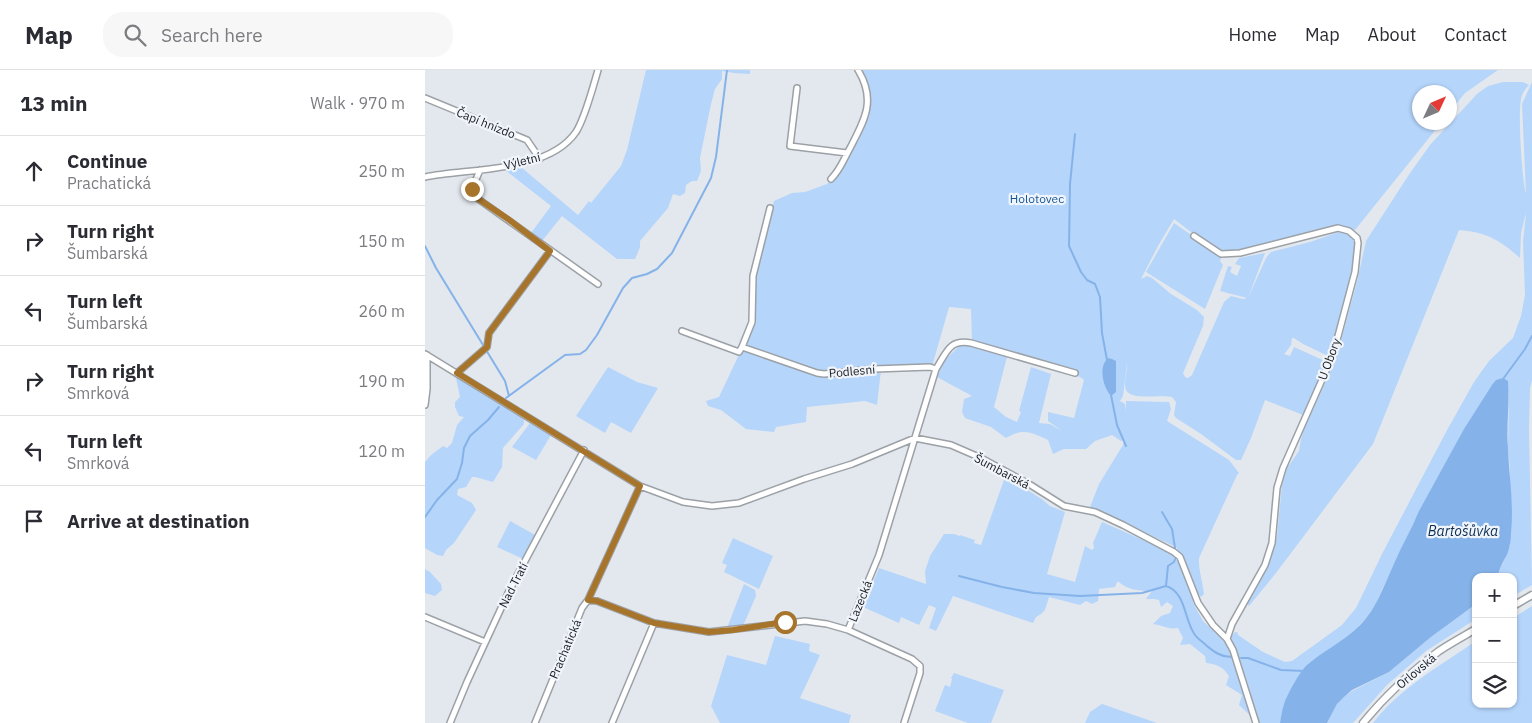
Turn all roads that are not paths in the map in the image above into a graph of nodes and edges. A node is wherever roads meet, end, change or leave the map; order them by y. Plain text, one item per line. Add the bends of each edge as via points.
1 (598, 70) edge
2 (858, 70) edge
3 (797, 88) dead end
4 (425, 98) edge
5 (847, 154) junction
6 (540, 158) junction
7 (480, 170) junction
8 (425, 177) edge
9 (831, 179) dead end
10 (770, 208) dead end
11 (1194, 236) dead end
12 (550, 251) junction
13 (598, 284) dead end
14 (683, 331) dead end
15 (742, 347) junction
16 (426, 354) edge
17 (936, 369) junction
18 (457, 373) junction
19 (1075, 373) dead end
20 (425, 406) edge
21 (915, 438) junction
22 (584, 450) junction
23 (640, 486) junction
24 (1532, 595) edge
25 (588, 600) junction
26 (1517, 604) edge
27 (425, 617) edge
28 (654, 623) junction
29 (848, 630) junction
30 (1472, 631) edge
31 (1227, 639) junction
32 (485, 642) junction
33 (450, 723) edge
34 (535, 723) edge
35 (612, 723) edge
36 (904, 723) edge
37 (1256, 723) edge
38 (1363, 723) edge

1 - 6 street, Výletní via 577,130 565,145
2 - 5 street via 866,88 867,108 865,120
3 - 5 street via 790,146
4 - 6 street, Čapí hnízdo via 527,140
5 - 9 street
6 - 7 street, Výletní
7 - 8 street, Výletní
7 - 12 street via 472,189 474,196
10 - 15 street via 753,276 752,322
11 - 31 street, U Obory via 1221,254 1240,253 1338,228 1354,235 1358,243 1355,272 1333,355 1279,481 1265,565
12 - 13 street
12 - 18 street via 489,333 487,347
14 - 15 street, Podlesní via 739,352
15 - 17 street, Podlesní via 824,374 874,369
16 - 18 street
16 - 20 street
17 - 19 street, Lazecká via 952,345 961,341
17 - 21 street, Lazecká
18 - 22 street
21 - 23 street via 852,464 739,503 712,506 683,502
21 - 29 street, Lazecká via 879,555
21 - 31 street, Šumbarská via 951,445 981,458 1064,506 1095,512 1174,552 1180,557 1198,603
22 - 23 street
22 - 32 street, Nad Tratí
23 - 25 street
24 - 26 street
25 - 28 street
25 - 34 street, Prachatická
27 - 32 street
28 - 29 street via 709,632 805,621
28 - 35 street
29 - 36 street, Lazecká via 912,659 920,666
30 - 38 street, Orlovská via 1440,650 1406,677
31 - 37 street, Šumbarská
32 - 33 street, Nad Tratí

